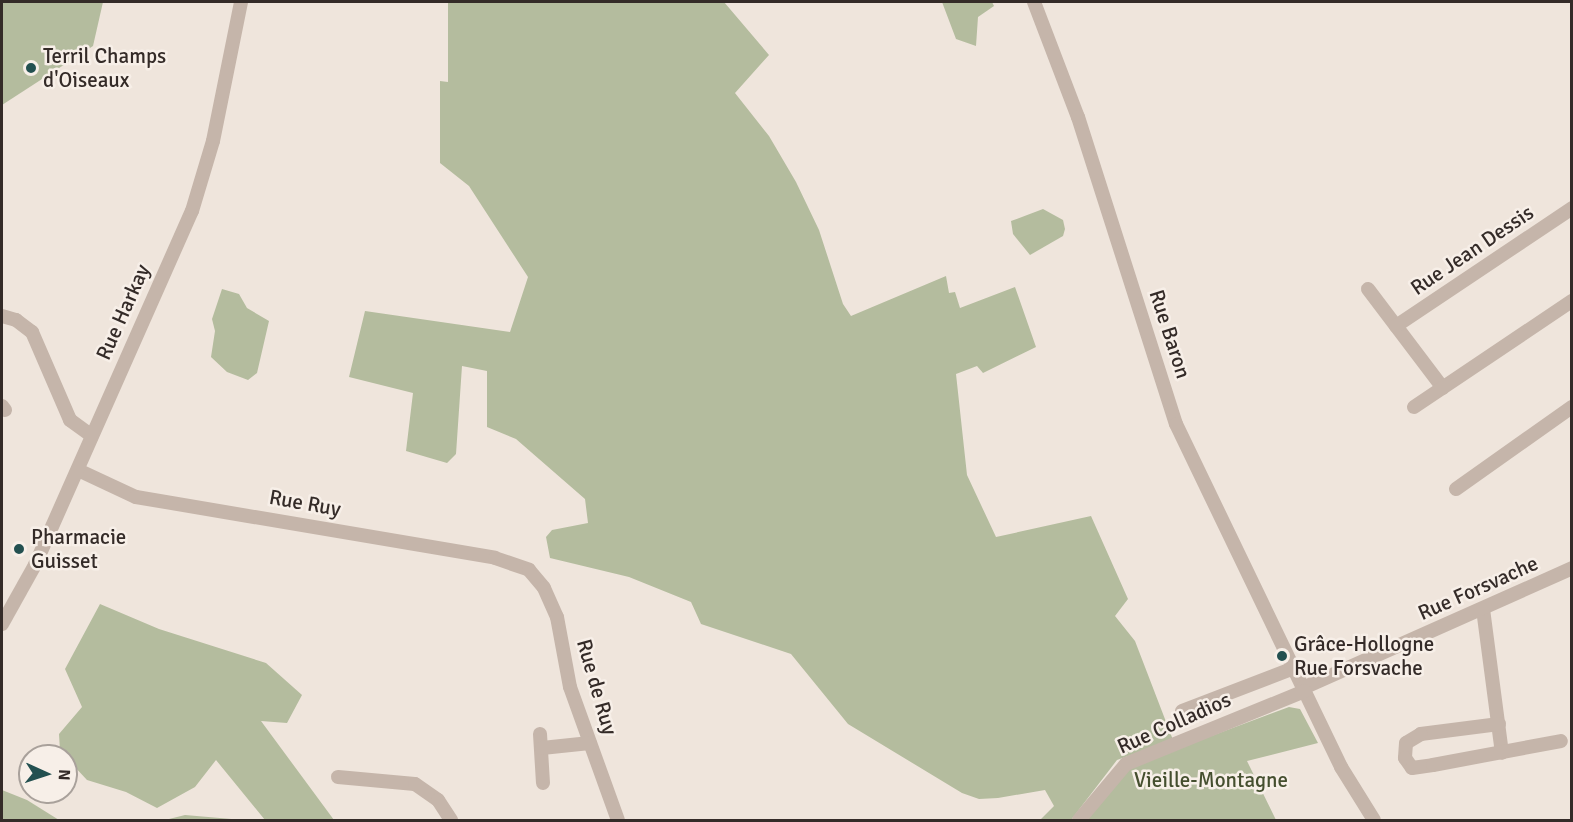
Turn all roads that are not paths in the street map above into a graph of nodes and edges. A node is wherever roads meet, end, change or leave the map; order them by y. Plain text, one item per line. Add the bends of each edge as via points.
1 (241, 2) edge
2 (1034, 2) edge
3 (1572, 208) edge
4 (1368, 289) dead end
5 (1572, 301) edge
6 (2, 316) edge
7 (1396, 326) junction
8 (1443, 388) junction
9 (1414, 407) dead end
10 (1572, 408) edge
11 (92, 436) junction
12 (78, 470) junction
13 (1456, 489) dead end
14 (1572, 568) edge
15 (529, 570) joint
16 (1483, 609) junction
17 (2, 624) edge
18 (1294, 669) junction
19 (1304, 690) junction
20 (1182, 711) dead end
21 (1499, 724) junction
22 (1561, 741) dead end
23 (590, 743) junction
24 (1502, 753) junction
25 (338, 777) dead end
26 (543, 783) dead end
27 (451, 820) edge
28 (618, 820) edge
29 (1079, 820) edge
30 (1374, 820) edge

1 - 11 street, Rue Harkay via 213,141 192,211
2 - 18 street, Rue Baron via 1078,117 1176,424
3 - 7 street, Rue Jean Dessis
4 - 7 street
5 - 8 street
6 - 11 street via 16,320 32,332 71,422
7 - 8 street
8 - 9 street
10 - 13 street
11 - 12 street, Rue Harkay
12 - 15 street, Rue Ruy via 136,497 483,556
12 - 17 street, Rue Harkay via 30,575
14 - 16 street, Rue Forsvache
15 - 23 street, Rue de Ruy via 544,588 557,617 570,687
16 - 19 street, Rue Forsvache
16 - 21 street
18 - 19 street, Rue Baron
18 - 20 street
19 - 29 street, Rue Colladios via 1126,764
19 - 30 street, Rue Baron via 1341,767
21 - 24 street
21 - 24 street via 1421,734 1406,743 1405,758 1412,768
22 - 24 street
23 - 26 street via 541,741
23 - 28 street, Rue de Ruy
25 - 27 street via 415,784 438,800

